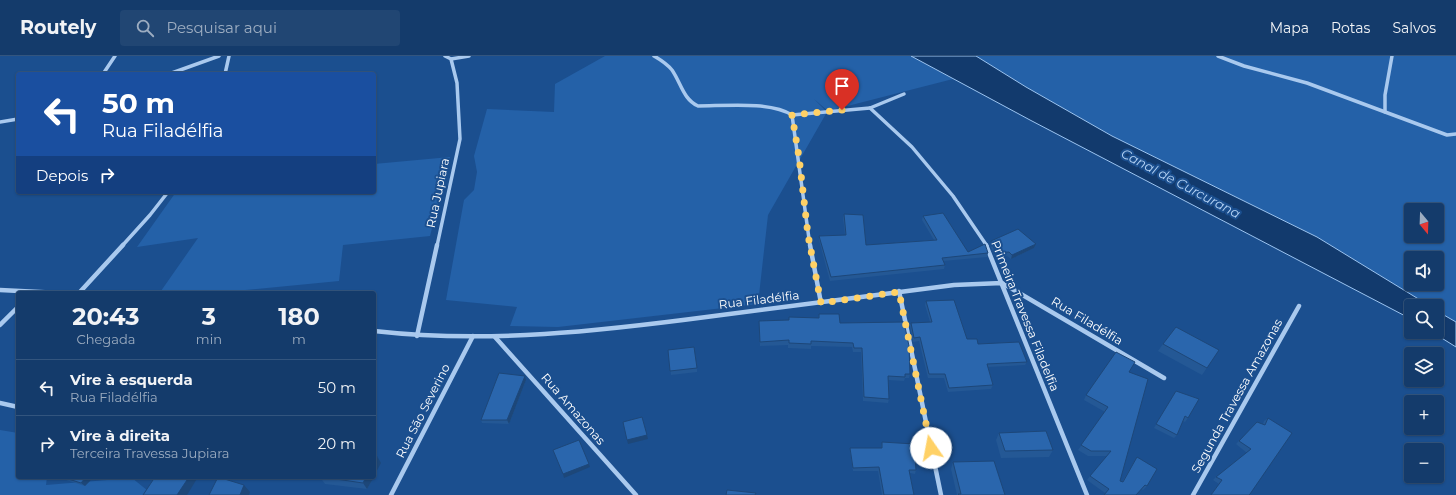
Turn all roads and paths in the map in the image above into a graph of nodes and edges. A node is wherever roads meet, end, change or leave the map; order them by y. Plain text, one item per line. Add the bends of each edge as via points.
1 (115, 56) edge
2 (218, 56) edge
3 (229, 56) edge
4 (445, 56) edge
5 (469, 56) edge
6 (654, 56) edge
7 (1218, 56) edge
8 (1392, 56) edge
9 (451, 59) junction
10 (104, 72) edge
11 (174, 72) edge
12 (225, 72) edge
13 (904, 94) dead end
14 (870, 108) junction
15 (1385, 112) junction
16 (792, 115) junction
17 (16, 119) edge
18 (0, 122) edge
19 (1456, 134) edge
20 (166, 194) edge
21 (1002, 283) junction
22 (0, 290) edge
23 (16, 291) edge
24 (81, 291) edge
25 (899, 292) junction
26 (821, 303) junction
27 (1298, 306) dead end
28 (16, 309) edge
29 (0, 325) edge
30 (376, 331) edge
31 (417, 336) junction
32 (474, 336) junction
33 (495, 337) junction
34 (1164, 378) dead end
35 (0, 403) edge
36 (16, 407) edge
37 (391, 495) edge
38 (636, 495) edge
39 (940, 495) edge
40 (1087, 495) edge
41 (1193, 495) edge

1 - 10 street
2 - 11 street
3 - 12 street
4 - 9 street
5 - 9 street
6 - 16 street via 672,70 683,93 692,104 775,108
7 - 15 street via 1244,66 1306,82
8 - 15 street
9 - 31 street, Rua Jupiara via 458,83 460,139
13 - 14 street
14 - 16 street
14 - 21 street, Primeira Travessa Filadelfia via 912,147 953,196 986,244
15 - 19 street via 1447,135
16 - 26 street via 808,235
17 - 18 street
20 - 24 street
21 - 25 street, Rua Filadélfia via 954,285
21 - 34 street, Rua Filadélfia
21 - 40 street, Primeira Travessa Filadelfia
22 - 23 street
25 - 26 street, Rua Filadélfia
25 - 39 street
26 - 33 street, Rua Filadélfia via 546,335
27 - 41 street, Segunda Travessa Amazonas
28 - 29 street
30 - 31 street, Rua Filadélfia
31 - 32 street, Rua Filadélfia
32 - 33 street, Rua Filadélfia
32 - 37 street, Rua São Severino
33 - 38 street, Rua Amazonas
35 - 36 street

